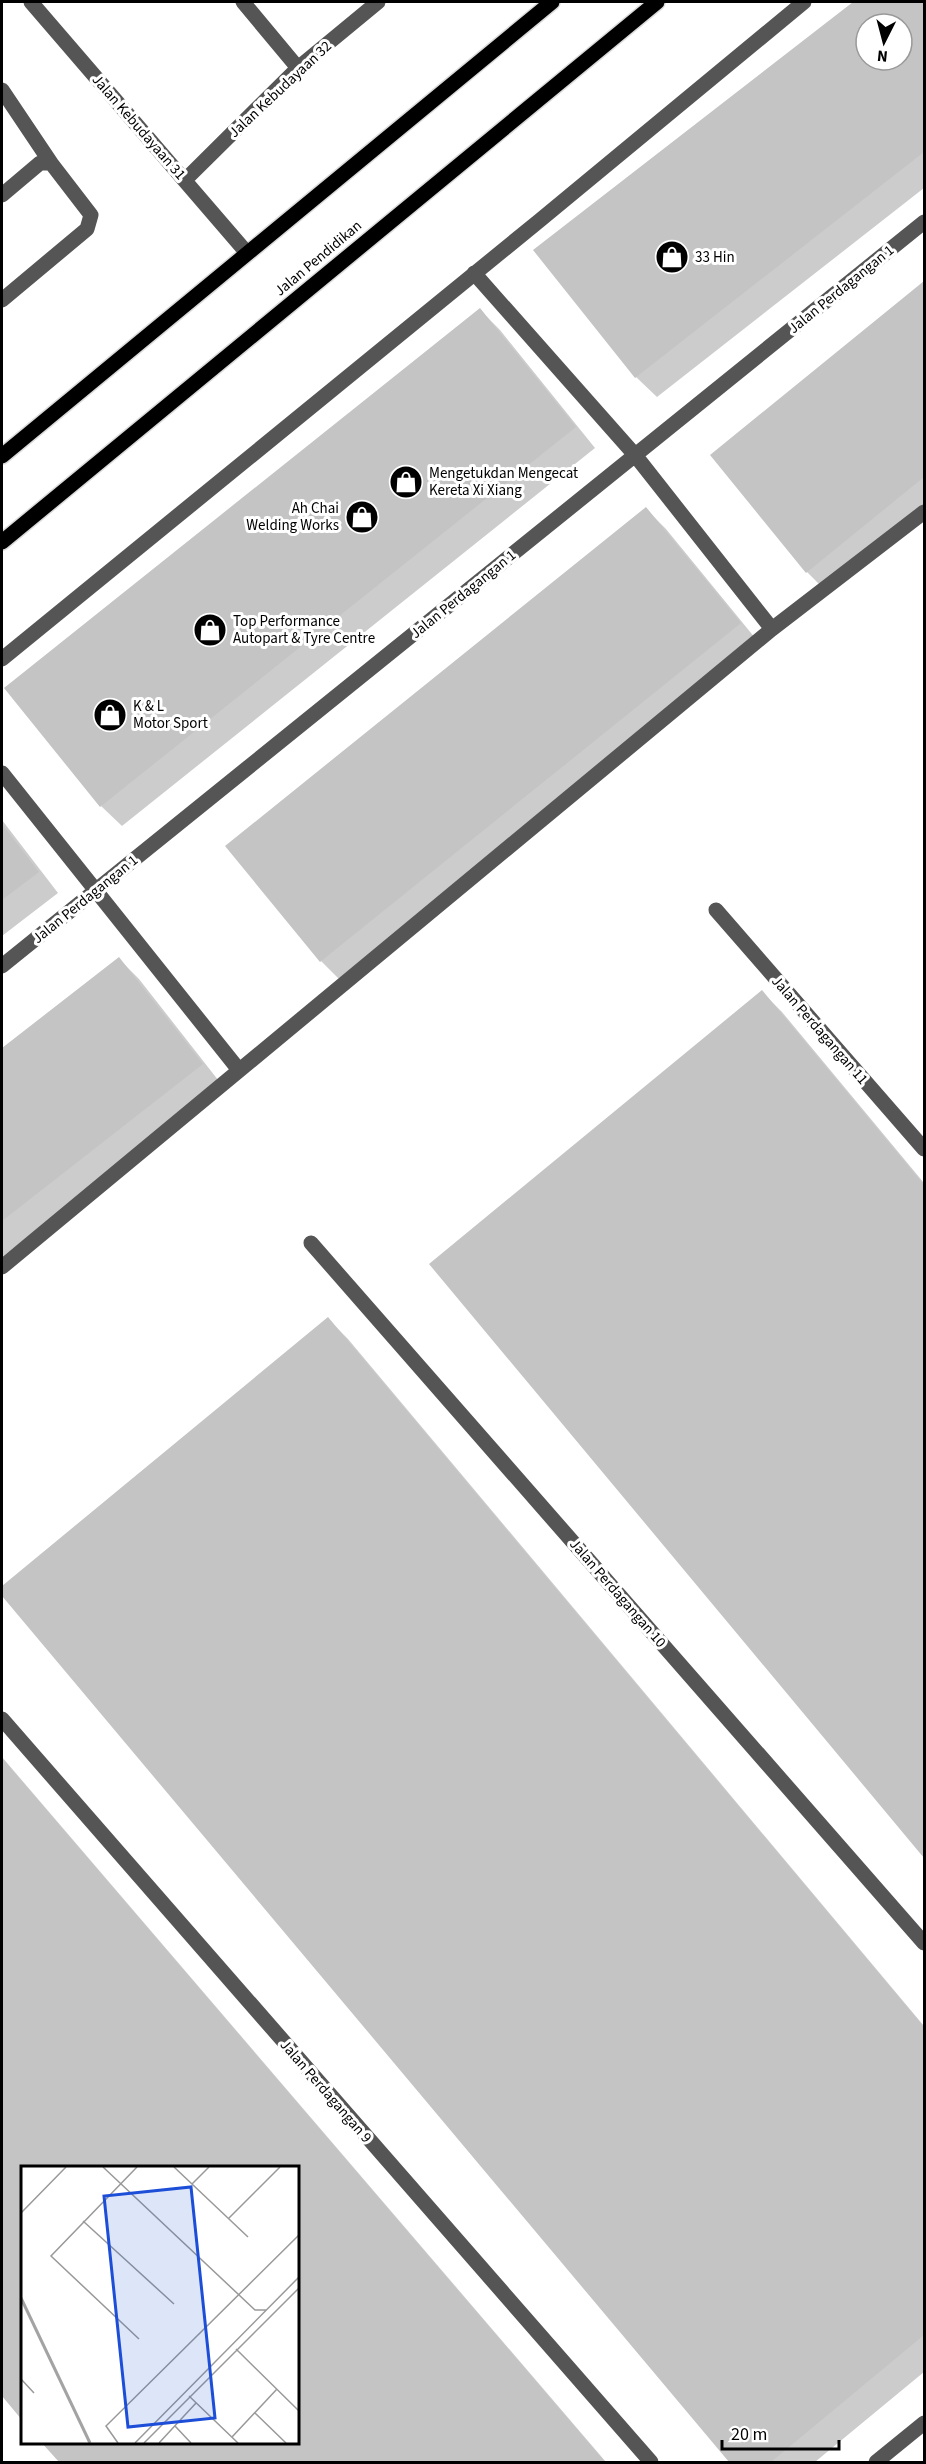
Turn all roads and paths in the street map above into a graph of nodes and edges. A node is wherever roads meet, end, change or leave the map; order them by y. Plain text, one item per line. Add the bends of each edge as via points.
1 (31, 2) edge
2 (243, 2) edge
3 (378, 2) edge
4 (552, 2) edge
5 (657, 2) edge
6 (804, 2) edge
7 (298, 68) junction
8 (2, 90) edge
9 (51, 164) junction
10 (184, 180) junction
11 (2, 195) edge
12 (924, 222) edge
13 (247, 253) junction
14 (474, 273) junction
15 (2, 300) edge
16 (635, 455) junction
17 (2, 456) edge
18 (924, 512) edge
19 (2, 542) edge
20 (772, 629) junction
21 (2, 659) edge
22 (2, 773) edge
23 (95, 890) junction
24 (716, 910) dead end
25 (2, 966) edge
26 (239, 1070) junction
27 (924, 1149) edge
28 (311, 1243) dead end
29 (2, 1267) edge
30 (2, 1719) edge
31 (924, 1943) edge
32 (924, 2423) edge
33 (651, 2463) edge
34 (876, 2463) edge

1 - 10 street, Jalan Kebudayaan 31
2 - 7 street
3 - 7 street, Jalan Kebudayaan 32
4 - 13 main road
5 - 19 main road, Jalan Pendidikan
6 - 14 street
7 - 10 street, Jalan Kebudayaan 32
8 - 9 street
9 - 11 street via 39,163
9 - 15 street via 91,215 87,230
10 - 13 street, Jalan Kebudayaan 31
12 - 16 street, Jalan Perdagangan 1
13 - 17 main road
14 - 16 street
14 - 21 street
16 - 20 street
16 - 23 street, Jalan Perdagangan 1
18 - 20 street
20 - 26 street
22 - 23 street
23 - 25 street, Jalan Perdagangan 1
23 - 26 street
24 - 27 street, Jalan Perdagangan 11
26 - 29 street
28 - 31 street, Jalan Perdagangan 10
30 - 33 street, Jalan Perdagangan 9
32 - 34 street

